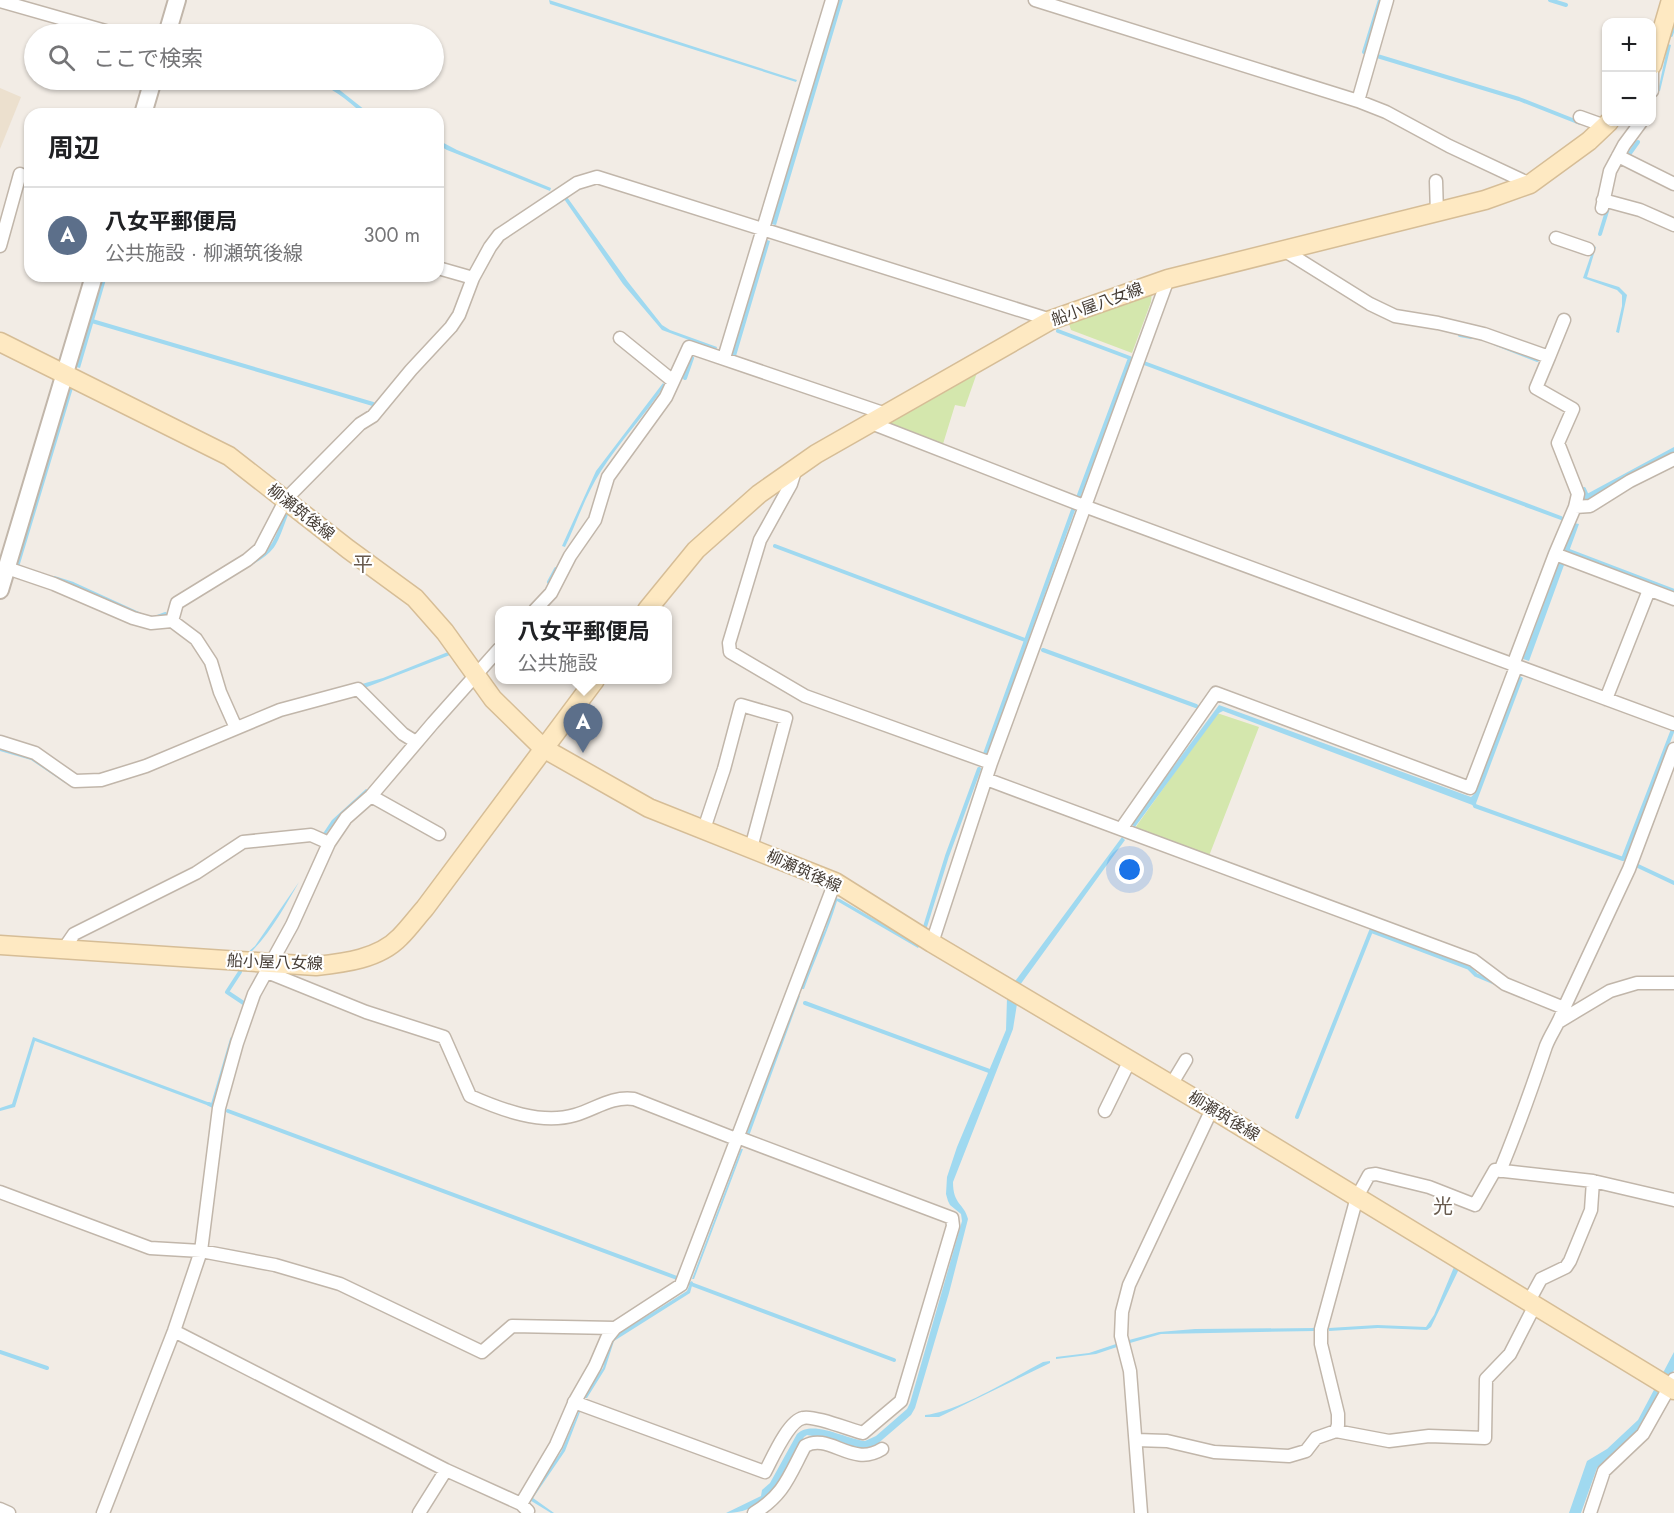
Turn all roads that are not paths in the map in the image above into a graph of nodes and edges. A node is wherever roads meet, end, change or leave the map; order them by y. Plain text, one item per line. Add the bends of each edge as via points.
1 (177, 0) edge
2 (832, 0) edge
3 (1035, 0) edge
4 (1388, 0) edge
5 (0, 1) edge
6 (1671, 3) edge
7 (81, 24) edge
8 (170, 24) edge
9 (1656, 51) edge
10 (150, 90) edge
11 (1358, 101) junction
12 (145, 108) edge
13 (1580, 117) dead end
14 (1602, 123) edge
15 (1605, 126) edge
16 (1638, 126) edge
17 (1618, 156) junction
18 (20, 174) dead end
19 (1436, 181) dead end
20 (1530, 184) junction
21 (1674, 184) edge
22 (1437, 214) junction
23 (1674, 225) edge
24 (763, 230) junction
25 (1556, 238) dead end
26 (0, 246) edge
27 (1588, 249) dead end
28 (1285, 251) junction
29 (444, 270) edge
30 (473, 278) junction
31 (1168, 279) junction
32 (92, 282) edge
33 (1051, 320) junction
34 (1564, 320) dead end
35 (620, 338) dead end
36 (0, 342) edge
37 (1549, 357) junction
38 (724, 358) junction
39 (64, 375) junction
40 (673, 381) junction
41 (879, 418) junction
42 (1674, 459) edge
43 (796, 468) junction
44 (286, 499) junction
45 (1084, 506) junction
46 (1575, 507) junction
47 (1555, 554) junction
48 (7, 568) junction
49 (0, 590) edge
50 (1649, 590) junction
51 (1674, 599) edge
52 (539, 606) edge
53 (650, 606) edge
54 (172, 621) junction
55 (495, 653) edge
56 (1514, 666) junction
57 (475, 675) junction
58 (592, 684) edge
59 (1606, 699) junction
60 (1674, 724) edge
61 (236, 728) junction
62 (0, 742) edge
63 (416, 742) junction
64 (543, 748) junction
65 (1674, 749) edge
66 (991, 763) junction
67 (986, 779) junction
68 (371, 796) junction
69 (704, 829) junction
70 (1121, 829) junction
71 (439, 834) dead end
72 (329, 843) junction
73 (751, 848) junction
74 (835, 882) junction
75 (932, 943) junction
76 (0, 945) edge
77 (63, 950) junction
78 (270, 968) junction
79 (1674, 984) edge
80 (1564, 1008) junction
81 (1560, 1021) junction
82 (1130, 1060) junction
83 (1186, 1060) dead end
84 (1171, 1085) junction
85 (1212, 1109) junction
86 (1105, 1111) dead end
87 (737, 1138) junction
88 (1500, 1171) junction
89 (1593, 1181) junction
90 (0, 1192) edge
91 (1357, 1197) junction
92 (1674, 1200) edge
93 (201, 1251) junction
94 (1531, 1305) junction
95 (615, 1328) junction
96 (174, 1331) junction
97 (1668, 1384) edge
98 (574, 1402) junction
99 (1336, 1431) junction
100 (1136, 1440) junction
101 (882, 1449) dead end
102 (446, 1470) junction
103 (0, 1509) edge
104 (524, 1509) edge
105 (9, 1513) edge
106 (103, 1513) edge
107 (419, 1513) edge
108 (754, 1513) edge
109 (1141, 1513) edge
110 (1590, 1513) edge

1 - 8 street
2 - 24 street
3 - 11 street
4 - 11 street
5 - 7 street
6 - 9 main road
10 - 12 street
11 - 20 street
13 - 14 street
15 - 20 main road, 船小屋八女線
16 - 17 street
17 - 21 street
17 - 23 street via 1602,204 1640,210
18 - 26 street
19 - 22 street
20 - 22 main road, 船小屋八女線
22 - 28 main road, 船小屋八女線
24 - 30 street via 597,177 577,183 499,235
24 - 33 street
24 - 38 street
25 - 27 street
28 - 31 main road, 船小屋八女線
28 - 37 street via 1395,316 1484,334
29 - 30 street
30 - 44 street via 451,327 373,416 360,424
31 - 33 main road, 船小屋八女線
31 - 45 street
32 - 39 street
33 - 41 main road, 船小屋八女線
34 - 37 street
35 - 40 street
36 - 39 main road, 柳瀬筑後線
37 - 46 street via 1536,388 1573,409 1558,443 1578,494
38 - 40 street via 689,347
38 - 41 street
39 - 44 main road, 柳瀬筑後線 via 229,456
39 - 48 street
40 - 52 street via 666,397 608,477 595,520 562,561 551,593
41 - 43 main road, 船小屋八女線
41 - 45 street
42 - 46 street via 1590,506
43 - 53 main road, 船小屋八女線 via 759,494 696,550
43 - 66 street via 760,540 729,643 730,652 805,696
44 - 54 street via 260,549 177,603
44 - 57 main road, 柳瀬筑後線 via 415,598
45 - 56 street
45 - 66 street
46 - 47 street
47 - 50 street
47 - 56 street
48 - 49 street
48 - 54 street via 133,618
50 - 51 street
50 - 59 street
54 - 61 street via 196,639 211,662
55 - 57 street
56 - 59 street
56 - 70 street via 1470,788 1216,693
57 - 63 street
57 - 64 main road, 柳瀬筑後線 via 493,699
58 - 64 main road, 船小屋八女線
59 - 60 street
61 - 62 street via 146,766 100,780 75,781 35,753
61 - 63 street via 280,710 358,689 386,719
63 - 68 street
64 - 69 main road, 柳瀬筑後線 via 649,808
64 - 78 main road, 船小屋八女線 via 399,939 349,962
65 - 80 street via 1629,868
66 - 67 street
67 - 70 street
67 - 75 street
68 - 71 street
68 - 72 street via 346,818
69 - 73 main road, 柳瀬筑後線
69 - 73 street via 741,705 786,718
70 - 80 street via 1473,960 1504,984
72 - 77 street via 311,836 243,842 196,873 74,934
72 - 78 street
73 - 74 main road, 柳瀬筑後線
74 - 75 main road, 柳瀬筑後線
74 - 87 street
75 - 82 main road, 柳瀬筑後線
76 - 77 main road, 船小屋八女線
77 - 78 main road, 船小屋八女線
78 - 87 street via 366,1012 444,1037 470,1096 490,1104 536,1118 558,1118 621,1097
78 - 93 street via 254,994 219,1108
79 - 81 street via 1637,983 1610,991
80 - 81 street
81 - 88 street
82 - 84 main road, 柳瀬筑後線
82 - 86 street
83 - 84 street
84 - 85 main road, 柳瀬筑後線
85 - 91 main road, 柳瀬筑後線
85 - 100 street via 1130,1285 1122,1312 1121,1336 1130,1371
87 - 95 street via 681,1285
87 - 98 street via 952,1218 953,1226 901,1401 863,1433 812,1418 795,1421 765,1472
88 - 89 street
88 - 91 street via 1495,1170 1475,1204 1376,1174 1369,1176
89 - 92 street
89 - 94 street via 1591,1210 1570,1261 1541,1279
90 - 93 street via 150,1248
91 - 94 main road, 柳瀬筑後線
91 - 99 street via 1321,1329 1338,1414
93 - 95 street via 275,1265 340,1284 482,1352 512,1326
93 - 96 street
94 - 97 main road, 柳瀬筑後線
94 - 99 street via 1510,1354 1486,1379 1485,1438 1429,1436 1389,1441
95 - 98 street
96 - 102 street
96 - 106 street
97 - 110 street via 1643,1434 1604,1471
98 - 104 street
99 - 100 street via 1316,1438 1306,1451 1289,1456 1214,1452 1167,1441
100 - 109 street
101 - 108 street via 862,1456 821,1443 805,1446 781,1490
102 - 104 street
102 - 107 street
103 - 105 street

